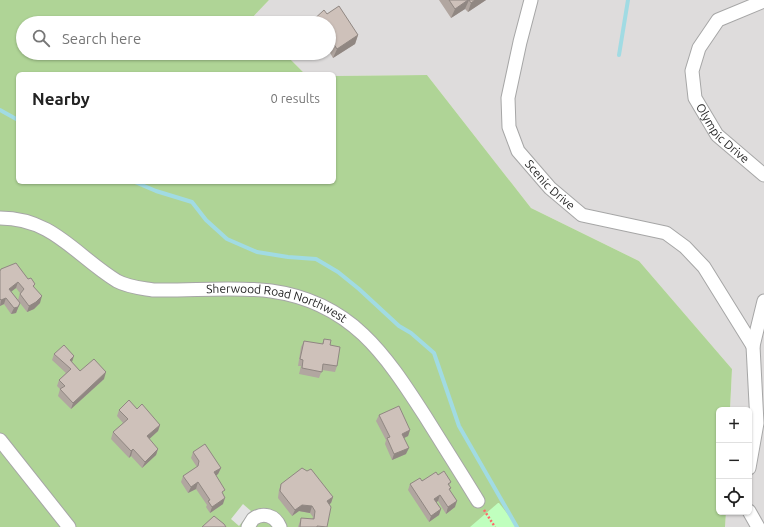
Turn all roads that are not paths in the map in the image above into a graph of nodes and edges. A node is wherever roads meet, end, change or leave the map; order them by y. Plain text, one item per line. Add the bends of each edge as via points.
1 (531, 0) edge
2 (764, 1) edge
3 (764, 175) edge
4 (0, 218) edge
5 (764, 301) edge
6 (753, 346) junction
7 (0, 440) edge
8 (752, 452) edge
9 (478, 501) road end
10 (751, 515) edge
11 (69, 527) edge
12 (248, 527) edge
13 (280, 527) edge
14 (758, 527) edge

1 - 6 street, Scenic Drive via 508,98 508,127 518,151 550,188 582,215 666,234 685,247 704,268
2 - 3 street, Olympic Drive via 718,20 699,48 692,71 695,98 718,135
4 - 9 street, Sherwood Road Northwest via 17,218 36,223 118,281 135,287 153,290 270,291 306,299 323,306 358,330 388,360
5 - 6 street
6 - 8 street via 757,424
7 - 11 street
10 - 14 street
12 - 13 street via 253,519 265,515 273,518

